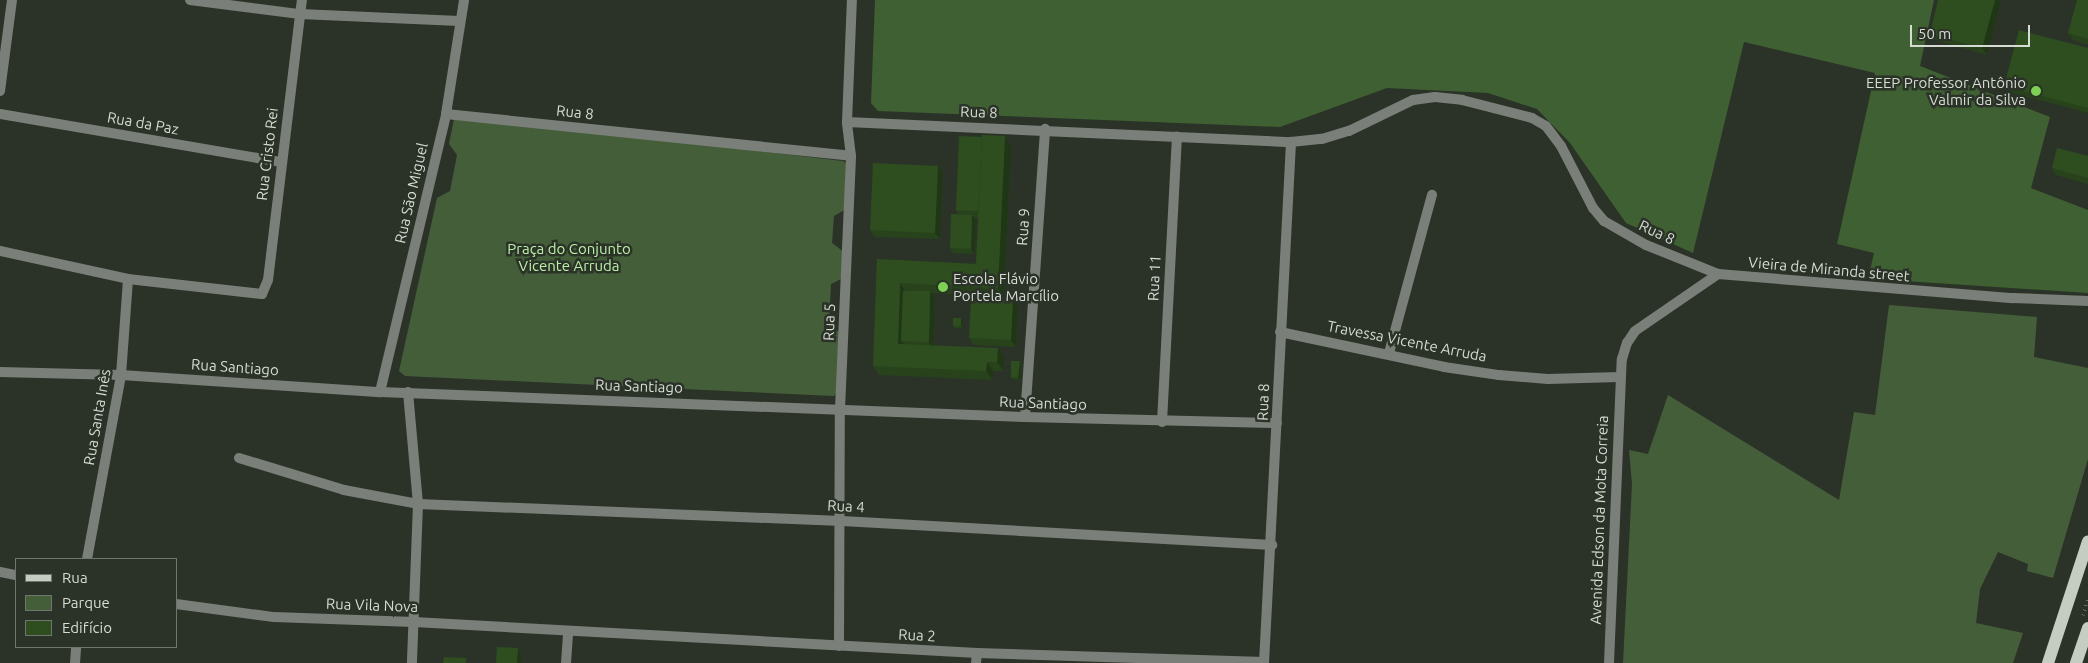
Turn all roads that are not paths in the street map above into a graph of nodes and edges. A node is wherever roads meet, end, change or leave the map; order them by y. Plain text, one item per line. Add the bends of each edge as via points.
1 (12, 0) edge
2 (190, 0) edge
3 (302, 0) edge
4 (464, 0) edge
5 (852, 0) edge
6 (300, 14) junction
7 (459, 21) junction
8 (0, 92) edge
9 (0, 114) edge
10 (446, 114) junction
11 (846, 122) junction
12 (1045, 130) junction
13 (1176, 136) junction
14 (1291, 142) junction
15 (851, 156) junction
16 (280, 162) junction
17 (1432, 195) dead end
18 (0, 251) edge
19 (1718, 274) junction
20 (128, 279) junction
21 (2088, 301) edge
22 (1280, 332) junction
23 (1389, 353) junction
24 (0, 372) edge
25 (121, 375) junction
26 (1619, 377) junction
27 (380, 392) junction
28 (408, 392) junction
29 (840, 410) junction
30 (1025, 417) junction
31 (1162, 422) junction
32 (1277, 423) junction
33 (239, 458) dead end
34 (418, 504) junction
35 (842, 521) junction
36 (2088, 541) edge
37 (1272, 545) junction
38 (87, 558) edge
39 (0, 572) edge
40 (15, 575) edge
41 (178, 604) edge
42 (414, 622) junction
43 (2088, 628) edge
44 (568, 632) junction
45 (839, 646) junction
46 (76, 648) edge
47 (976, 658) edge
48 (1264, 662) edge
49 (75, 663) edge
50 (412, 663) edge
51 (566, 663) edge
52 (1609, 663) edge
53 (2048, 663) edge
54 (2076, 663) edge

1 - 8 street
2 - 6 street
3 - 6 street, Rua Cristo Rei
4 - 7 street, Rua São Miguel
5 - 11 street, Rua 5
6 - 7 street
6 - 16 street, Rua Cristo Rei
7 - 10 street, Rua São Miguel
9 - 16 street, Rua da Paz
10 - 15 street, Rua 8
10 - 27 street, Rua São Miguel
11 - 12 street, Rua 8
11 - 15 street, Rua 5
12 - 13 street, Rua 8
12 - 30 street, Rua 9
13 - 14 street, Rua 8
13 - 31 street, Rua 11
14 - 19 street, Rua 8 via 1322,139 1350,130 1414,100 1434,97 1462,100 1532,118 1554,136 1580,186 1604,221 1646,244
14 - 22 street, Rua 8
15 - 29 street, Rua 5
16 - 20 street, Rua Cristo Rei via 268,280 262,294
17 - 23 street
18 - 20 street
19 - 21 street, Vieira de Miranda street
19 - 26 street via 1635,331 1627,343
20 - 25 street, Rua Santa Inês
22 - 23 street, Travessa Vicente Arruda
22 - 32 street, Rua 8
23 - 26 street, Travessa Vicente Arruda via 1444,367 1500,375 1548,379
24 - 25 street, Rua Santiago
25 - 27 street, Rua Santiago
25 - 38 street, Rua Santa Inês
26 - 52 street, Avenida Edson da Mota Correia
27 - 28 street, Rua Santiago
28 - 29 street, Rua Santiago
28 - 34 street
29 - 30 street, Rua Santiago
29 - 35 street, Rua 5
30 - 31 street, Rua Santiago
31 - 32 street, Rua Santiago
32 - 37 street, Rua 8
33 - 34 street, Rua 4 via 344,490
34 - 35 street, Rua 4
34 - 42 street
35 - 37 street, Rua 4
35 - 45 street, Rua 5
36 - 53 main road
37 - 48 street, Rua 8
39 - 40 street
41 - 42 street, Rua Vila Nova via 274,617
42 - 44 street, Rua Vila Nova
42 - 50 street
43 - 54 main road
44 - 45 street, Rua 2
44 - 51 street
45 - 47 street, Rua 2
46 - 49 street
47 - 48 street, Rua 2

